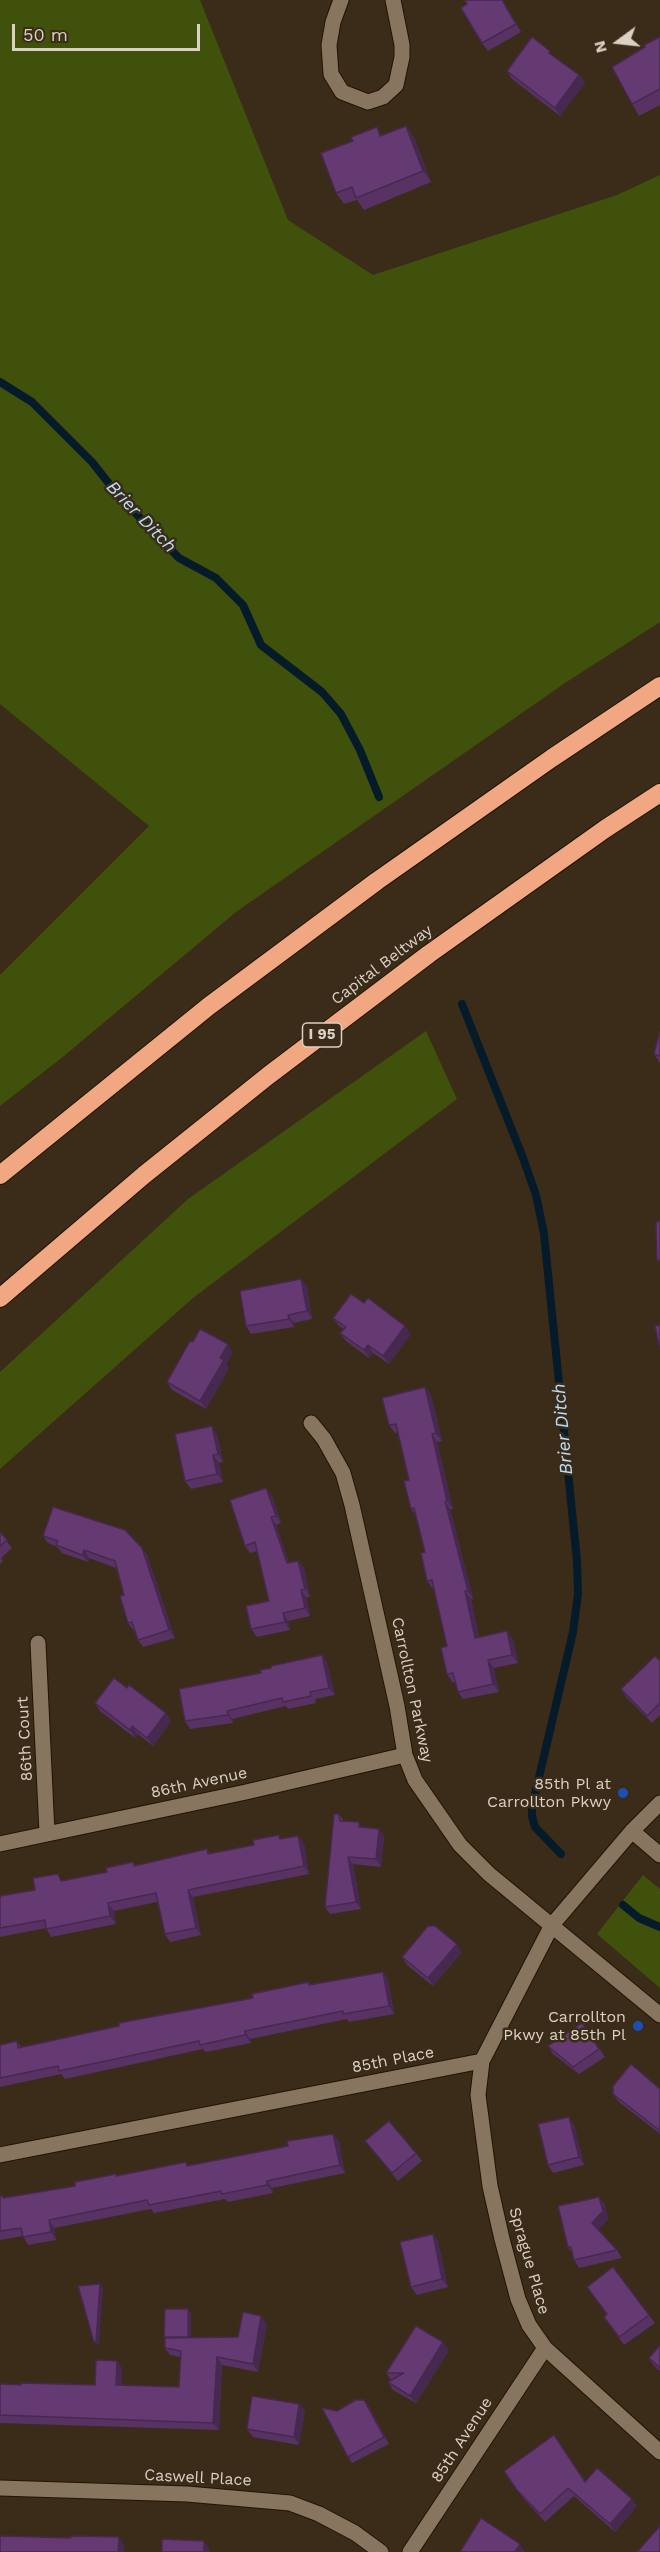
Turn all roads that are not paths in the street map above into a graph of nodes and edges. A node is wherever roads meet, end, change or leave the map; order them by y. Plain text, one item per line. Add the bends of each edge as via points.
1 (340, 0) edge
2 (393, 0) edge
3 (660, 686) edge
4 (660, 793) edge
5 (0, 1175) edge
6 (0, 1299) edge
7 (311, 1424) dead end
8 (38, 1643) dead end
9 (405, 1755) junction
10 (660, 1803) edge
11 (632, 1831) junction
12 (47, 1833) junction
13 (0, 1844) edge
14 (660, 1855) edge
15 (552, 1925) junction
16 (660, 2015) edge
17 (482, 2061) junction
18 (0, 2155) edge
19 (545, 2348) junction
20 (660, 2451) edge
21 (0, 2488) edge
22 (381, 2552) edge
23 (410, 2552) edge

1 - 2 street via 329,45 332,74 342,92 368,102 383,97 396,86 402,45
3 - 5 highway via 377,881 209,1006
4 - 6 highway, Capital Beltway / I 95 via 429,954 269,1075 144,1175
7 - 9 street, Carrollton Parkway via 343,1473
8 - 12 street, 86th Court
9 - 12 street, 86th Avenue
9 - 15 street, Carrollton Parkway via 415,1780 460,1845
10 - 11 street
11 - 14 street
11 - 15 street
12 - 13 street, 86th Avenue
15 - 16 street, Carrollton Parkway
15 - 17 street
17 - 18 street, 85th Place
17 - 19 street, Sprague Place via 478,2096 490,2186 518,2299
19 - 20 street, Sprague Place
19 - 23 street, 85th Avenue
21 - 22 street, Caswell Place via 187,2494 291,2503 355,2533

